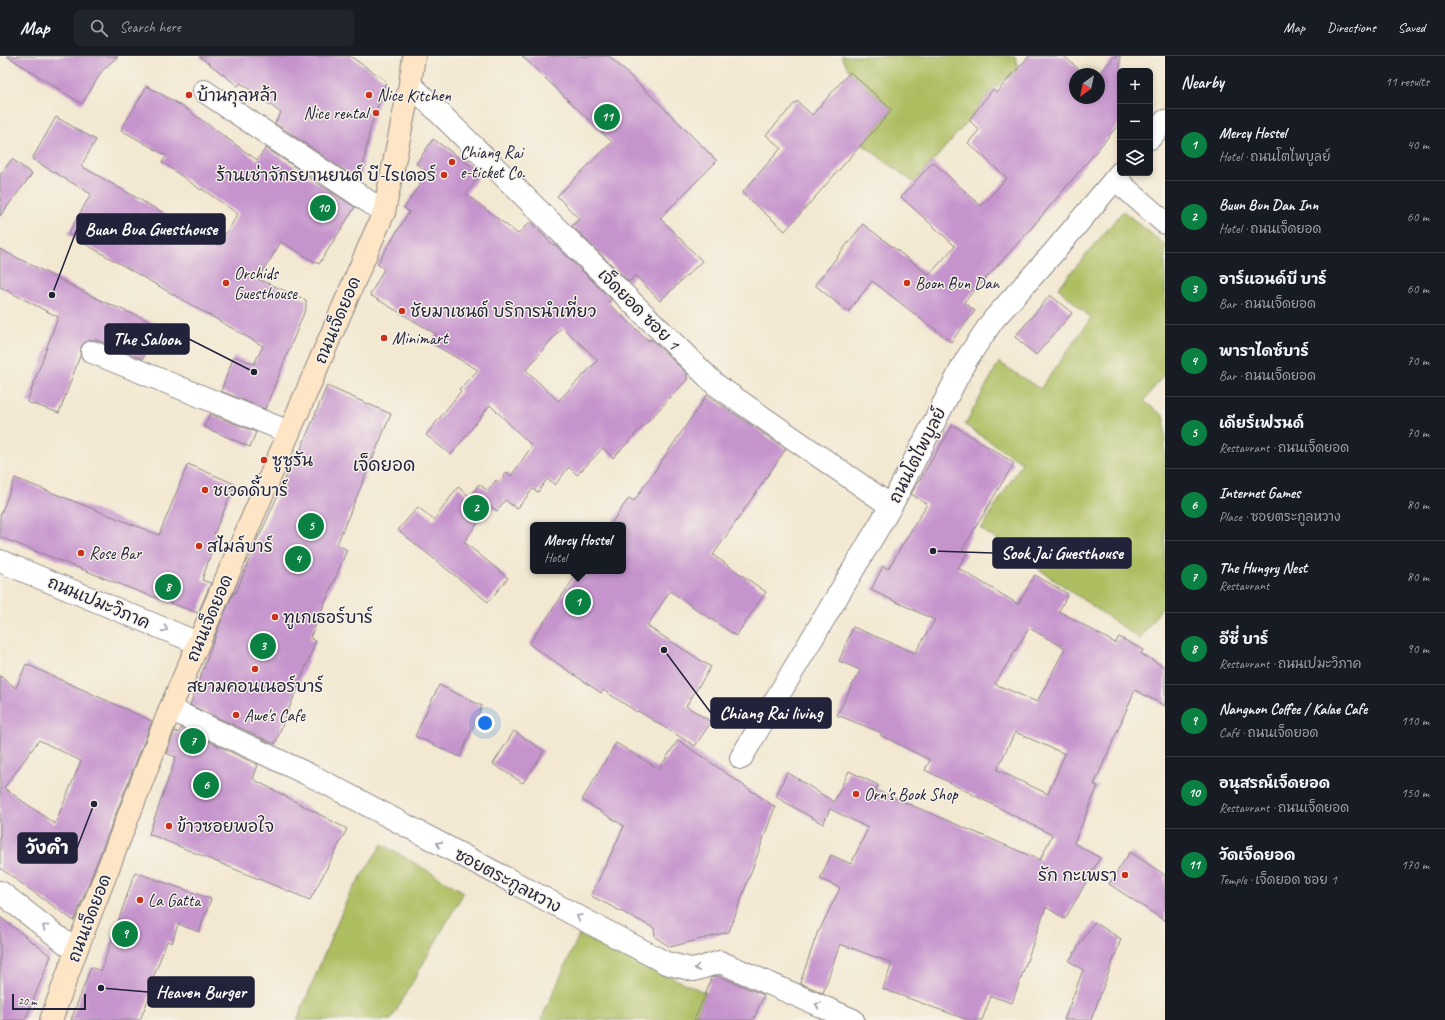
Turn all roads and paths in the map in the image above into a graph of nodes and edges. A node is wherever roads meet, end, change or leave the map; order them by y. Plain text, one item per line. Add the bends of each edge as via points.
1 (414, 56) edge
2 (410, 84) junction
3 (204, 91) dead end
4 (1165, 121) edge
5 (1153, 135) edge
6 (1117, 176) edge
7 (384, 212) junction
8 (1165, 223) edge
9 (92, 352) dead end
10 (289, 432) junction
11 (891, 506) junction
12 (0, 561) edge
13 (198, 643) junction
14 (170, 709) junction
15 (741, 758) dead end
16 (0, 892) edge
17 (76, 951) junction
18 (50, 1020) edge
19 (853, 1020) edge

1 - 2 street, ถนนเจ็ดยอด
2 - 7 street, ถนนเจ็ดยอด
2 - 11 street, เจ็ดยอด ซอย 1 via 716,385
3 - 7 street
4 - 5 street
6 - 8 street
6 - 11 street, ถนนโตไพบูลย์ via 993,320 966,360
7 - 10 street, ถนนเจ็ดยอด
9 - 10 street
10 - 13 street, ถนนเจ็ดยอด
11 - 15 street, ถนนโตไพบูลย์
12 -> 13 street, ถนนเปมะวิภาค
13 - 14 street, ถนนเจ็ดยอด
14 - 17 street, ถนนเจ็ดยอด
19 -> 14 street, ซอยตระกูลหวาง via 720,962 694,970 666,963 320,780
17 -> 16 street
17 - 18 street, ถนนเจ็ดยอด

